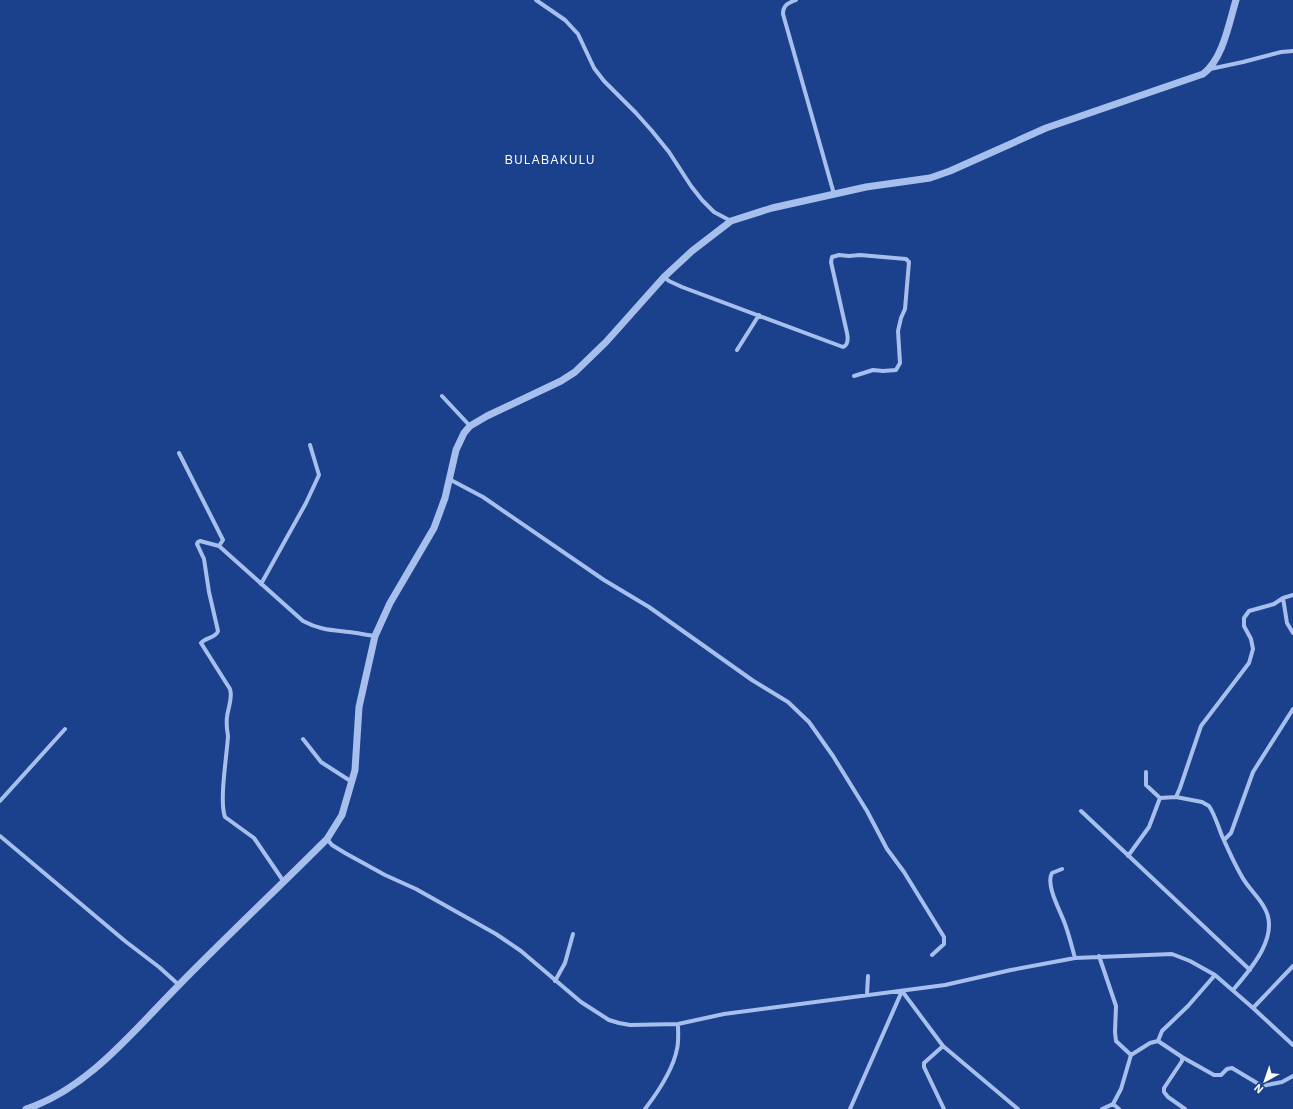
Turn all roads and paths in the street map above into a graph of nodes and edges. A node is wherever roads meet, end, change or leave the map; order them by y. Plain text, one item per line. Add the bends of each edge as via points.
1 (536, 0) edge
2 (796, 0) edge
3 (1236, 0) edge
4 (1293, 51) edge
5 (1210, 69) junction
6 (834, 194) junction
7 (731, 221) junction
8 (664, 277) junction
9 (758, 315) junction
10 (737, 350) dead end
11 (854, 376) dead end
12 (442, 396) dead end
13 (470, 426) junction
14 (310, 445) dead end
15 (179, 453) dead end
16 (449, 479) junction
17 (219, 546) junction
18 (262, 584) junction
19 (1293, 595) edge
20 (1284, 598) junction
21 (1293, 632) edge
22 (375, 636) junction
23 (1293, 709) edge
24 (65, 729) dead end
25 (303, 739) dead end
26 (1146, 772) dead end
27 (352, 782) junction
28 (1176, 797) junction
29 (1160, 798) junction
30 (0, 801) edge
31 (1081, 811) dead end
32 (0, 836) edge
33 (327, 839) junction
34 (1224, 840) junction
35 (1128, 856) junction
36 (1062, 869) dead end
37 (284, 882) junction
38 (573, 934) dead end
39 (932, 955) dead end
40 (1099, 956) junction
41 (1075, 958) junction
42 (1293, 966) edge
43 (1250, 970) junction
44 (1215, 975) junction
45 (868, 976) dead end
46 (555, 981) junction
47 (178, 985) junction
48 (1233, 990) junction
49 (902, 991) junction
50 (867, 994) junction
51 (1253, 1008) junction
52 (678, 1024) junction
53 (1158, 1041) junction
54 (1293, 1045) edge
55 (943, 1046) junction
56 (1131, 1055) junction
57 (1182, 1057) junction
58 (1293, 1076) edge
59 (1113, 1104) junction
60 (26, 1109) edge
61 (645, 1109) edge
62 (850, 1109) edge
63 (944, 1109) edge
64 (1018, 1109) edge
65 (1102, 1109) edge
66 (1119, 1109) edge
67 (1185, 1109) edge

1 - 7 street via 565,20 578,34 594,68 604,81 652,131 702,200 714,212
2 - 6 street via 784,6 783,14
3 - 5 street via 1220,52
4 - 5 street
5 - 6 street via 1196,77 1046,128 930,178
6 - 7 street via 772,208
7 - 8 street
8 - 9 street via 682,287
8 - 13 street via 606,342 575,372
9 - 10 street
9 - 11 street via 845,346 848,333 831,262 832,257 860,255 906,260 909,262 909,272 905,309 898,331 900,363 896,370 873,370
12 - 13 street
13 - 16 street via 456,450
14 - 18 street via 319,475
15 - 17 street via 223,540
16 - 22 street via 434,528 390,603
16 - 39 street via 483,497 604,580 649,607 752,680 788,702 809,722 833,756 887,849 944,936 944,944
17 - 18 street
17 - 37 street via 198,542 204,559 218,631 216,635 202,642 232,695 227,717 223,812 254,838
18 - 22 street via 290,611 313,627
19 - 20 street
20 - 21 street via 1287,623
20 - 28 street via 1274,604 1249,611 1244,618 1244,626 1253,649 1249,662 1201,726
22 - 27 street via 358,707 355,770
23 - 34 street via 1253,772 1230,833
24 - 30 street
25 - 27 street via 321,762
26 - 29 street via 1146,785
27 - 33 street via 342,815
28 - 29 street
28 - 34 street via 1202,802 1209,806
29 - 35 street via 1149,827
31 - 35 street
32 - 47 street
33 - 37 street
33 - 46 street via 345,853 496,934
34 - 43 street via 1241,876 1268,915 1268,935
35 - 43 street
36 - 41 street via 1052,873 1050,879
37 - 47 street
38 - 46 street via 565,963
40 - 41 street
40 - 44 street via 1172,954
40 - 56 street via 1116,1006 1116,1041
41 - 49 street via 945,985
42 - 51 street
43 - 48 street
44 - 48 street
44 - 53 street via 1162,1031
45 - 50 street
46 - 52 street via 609,1020 630,1025
47 - 60 street via 94,1069 56,1096
48 - 51 street
49 - 50 street
49 - 55 street
49 - 62 street
50 - 52 street via 724,1014
51 - 54 street
52 - 61 street via 678,1043 674,1058 656,1096
53 - 56 street
53 - 57 street
55 - 63 street via 924,1063 924,1067
55 - 64 street
56 - 59 street via 1121,1089
57 - 58 street via 1214,1075 1221,1075 1232,1068 1262,1086 1282,1082
57 - 67 street via 1164,1092
59 - 65 street
59 - 66 street

